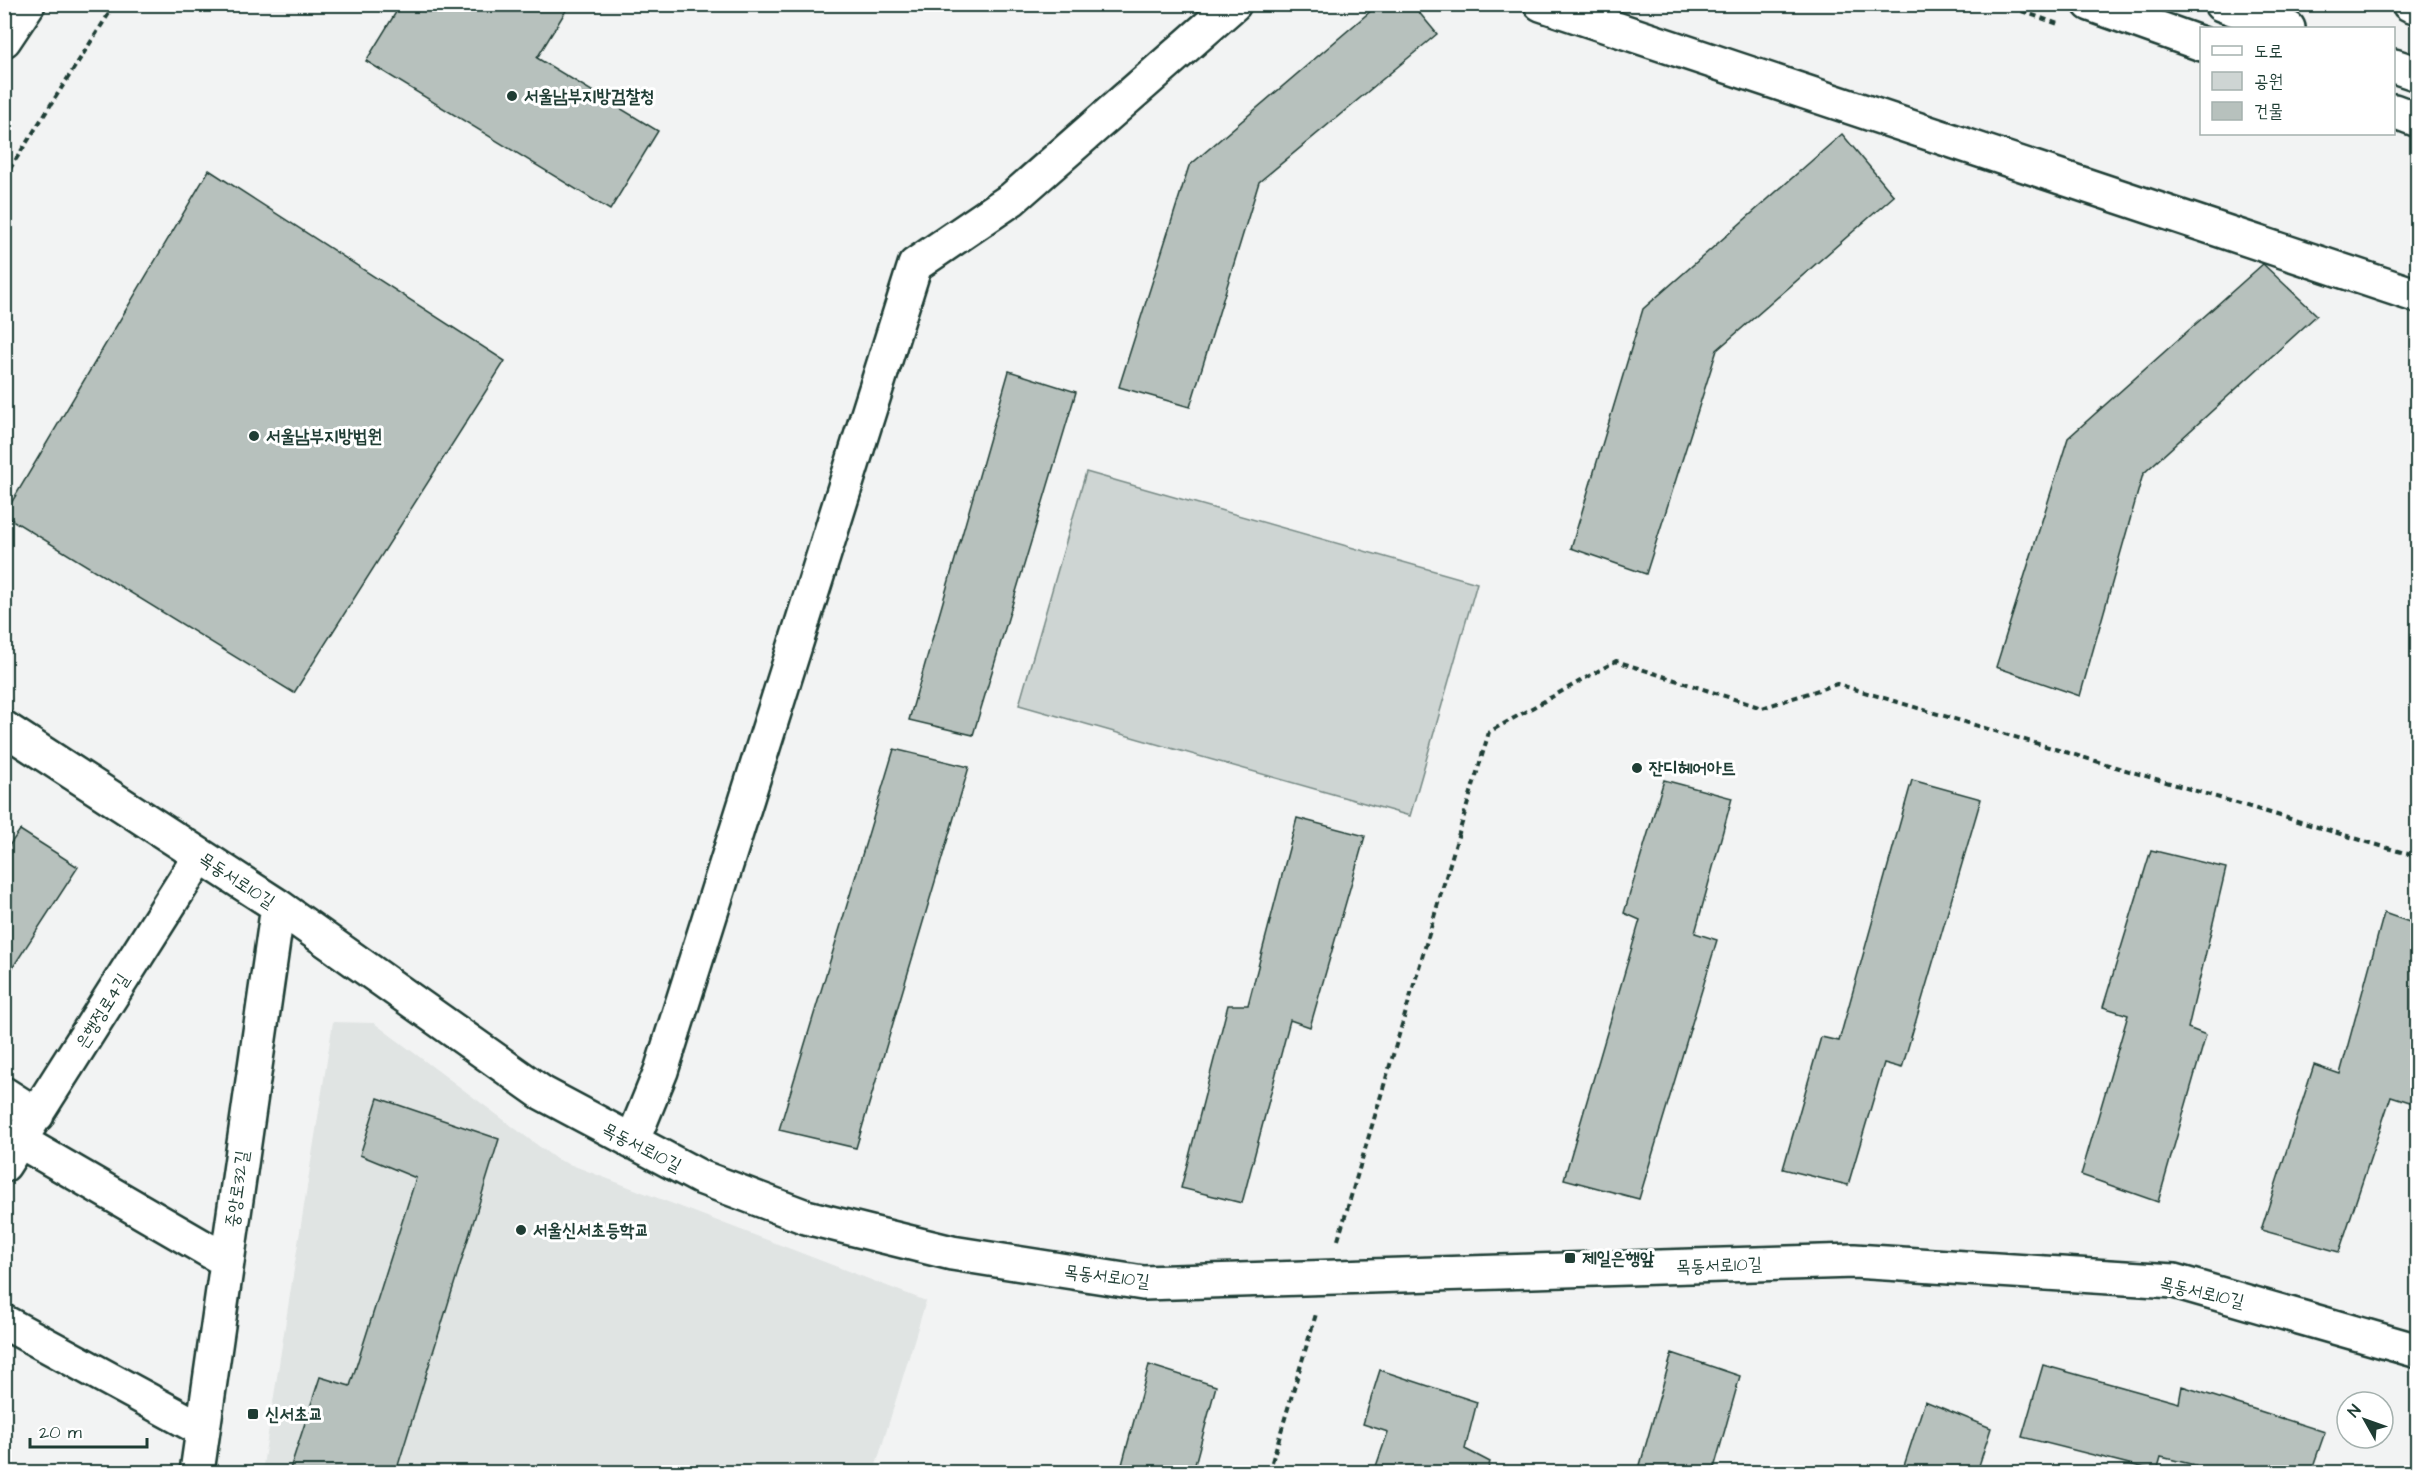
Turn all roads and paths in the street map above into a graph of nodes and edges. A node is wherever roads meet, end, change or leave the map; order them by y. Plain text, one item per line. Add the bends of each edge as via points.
1 (28, 4) edge
2 (115, 4) edge
3 (1234, 4) edge
4 (1541, 4) edge
5 (2090, 4) edge
6 (2221, 4) edge
7 (2409, 4) edge
8 (2418, 8) edge
9 (2285, 27) edge
10 (4, 40) edge
11 (2200, 43) edge
12 (2395, 66) edge
13 (2418, 75) edge
14 (2395, 111) edge
15 (2418, 120) edge
16 (4, 178) edge
17 (2418, 296) edge
18 (4, 728) edge
19 (200, 856) junction
20 (2418, 857) edge
21 (278, 906) junction
22 (4, 1094) edge
23 (21, 1140) edge
24 (632, 1142) junction
25 (227, 1261) junction
26 (1327, 1278) junction
27 (4, 1322) edge
28 (2418, 1351) edge
29 (203, 1430) junction
30 (197, 1473) edge
31 (1269, 1473) edge

1 - 10 street
2 - 16 path
3 - 24 street via 1012,199 915,265 661,1071
4 - 17 street
5 - 11 street
6 - 9 street
7 - 8 street
12 - 13 street
14 - 15 street
18 - 19 street, 목동서로10길
19 - 21 street, 목동서로10길
19 - 23 street, 은행정로4길
20 - 26 path via 1837,684 1762,708 1616,661 1489,732
21 - 24 street, 목동서로10길 via 542,1093
21 - 25 street, 중앙로32길
22 - 23 street
23 - 25 street
24 - 26 street, 목동서로10길 via 700,1177 806,1217 952,1253 1143,1283
25 - 29 street, 중앙로32길
26 - 28 street, 목동서로10길 via 1854,1261 2175,1281
26 - 31 path
27 - 29 street
29 - 30 street, 중앙로32길

